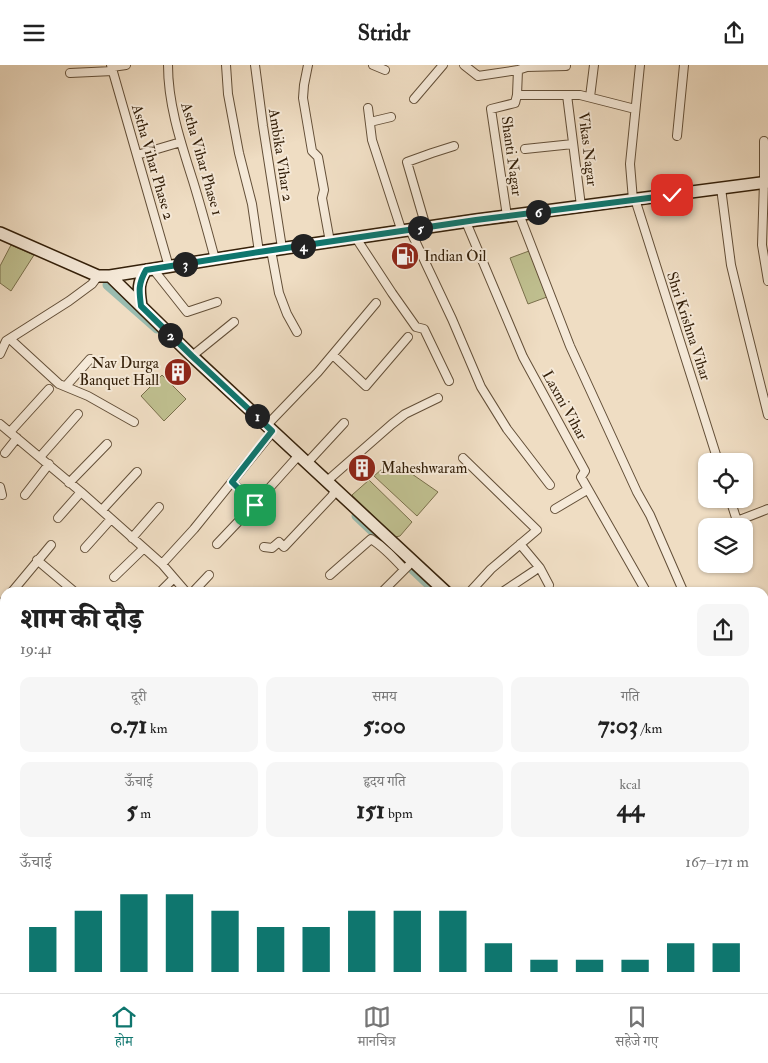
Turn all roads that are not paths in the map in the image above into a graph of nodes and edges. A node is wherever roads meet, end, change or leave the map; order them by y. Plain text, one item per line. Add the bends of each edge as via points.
1 (126, 65) edge
2 (168, 65) edge
3 (226, 65) edge
4 (255, 65) edge
5 (308, 65) edge
6 (374, 65) edge
7 (442, 65) edge
8 (464, 65) edge
9 (594, 65) edge
10 (640, 65) edge
11 (684, 65) edge
12 (528, 66) edge
13 (566, 66) edge
14 (112, 68) edge
15 (385, 70) dead end
16 (518, 70) junction
17 (70, 73) dead end
18 (517, 95) junction
19 (567, 95) junction
20 (590, 97) junction
21 (414, 99) dead end
22 (368, 108) dead end
23 (635, 109) junction
24 (391, 117) dead end
25 (370, 122) junction
26 (677, 136) dead end
27 (764, 141) dead end
28 (181, 142) junction
29 (573, 143) junction
30 (454, 146) dead end
31 (525, 149) dead end
32 (136, 155) junction
33 (766, 182) edge
34 (721, 188) junction
35 (634, 199) junction
36 (581, 207) junction
37 (519, 214) junction
38 (507, 216) junction
39 (466, 222) junction
40 (426, 227) junction
41 (406, 231) junction
42 (0, 233) edge
43 (356, 238) junction
44 (330, 242) junction
45 (277, 249) junction
46 (259, 252) junction
47 (215, 259) junction
48 (169, 267) junction
49 (150, 270) junction
50 (98, 276) junction
51 (110, 276) junction
52 (768, 281) edge
53 (217, 303) dead end
54 (376, 303) dead end
55 (141, 306) junction
56 (234, 322) dead end
57 (297, 332) dead end
58 (408, 337) dead end
59 (10, 339) junction
60 (0, 354) edge
61 (333, 355) junction
62 (192, 356) junction
63 (90, 359) dead end
64 (449, 381) dead end
65 (66, 386) junction
66 (48, 389) dead end
67 (438, 398) dead end
68 (78, 414) dead end
69 (768, 415) edge
70 (134, 422) dead end
71 (344, 423) dead end
72 (0, 424) edge
73 (270, 431) junction
74 (10, 432) junction
75 (17, 438) junction
76 (108, 444) dead end
77 (5, 453) dead end
78 (715, 453) edge
79 (40, 457) junction
80 (464, 458) dead end
81 (299, 459) junction
82 (49, 464) junction
83 (137, 472) dead end
84 (327, 481) junction
85 (232, 482) junction
86 (70, 483) junction
87 (550, 485) dead end
88 (587, 490) junction
89 (81, 492) junction
90 (334, 493) junction
91 (26, 495) dead end
92 (255, 505) junction
93 (159, 507) dead end
94 (555, 509) dead end
95 (768, 509) edge
96 (102, 510) junction
97 (58, 518) dead end
98 (750, 518) edge
99 (112, 519) junction
100 (132, 538) junction
101 (217, 544) dead end
102 (520, 544) junction
103 (51, 545) dead end
104 (264, 547) dead end
105 (85, 548) dead end
106 (144, 548) junction
107 (37, 560) junction
108 (162, 564) junction
109 (408, 565) junction
110 (534, 571) dead end
111 (209, 575) dead end
112 (330, 575) dead end
113 (114, 577) dead end
114 (174, 578) junction
115 (549, 585) dead end
116 (16, 587) edge
117 (69, 587) edge
118 (165, 587) edge
119 (182, 587) edge
120 (198, 587) edge
121 (387, 587) edge
122 (439, 587) edge
123 (474, 587) edge
124 (510, 587) edge
125 (644, 587) edge
126 (681, 587) edge

1 - 14 street
2 - 28 street, Astha Vihar Phase 1 via 171,103
3 - 46 street via 228,94
4 - 45 street, Ambika Vihar 2
5 - 44 street via 303,98 312,151 318,157
6 - 15 street
7 - 21 street
8 - 16 street via 478,76
9 - 20 street
10 - 23 street, Shri Krishna Vihar
11 - 26 street
12 - 13 street
12 - 16 street
14 - 17 street
14 - 32 street, Astha Vihar Phase 2
16 - 18 street, Shanti Nagar
18 - 19 street
18 - 38 street, Shanti Nagar via 515,103 492,109
19 - 20 street
19 - 29 street, Vikas Nagar
20 - 23 street
22 - 25 street
23 - 35 street, Shri Krishna Vihar via 630,164
24 - 25 street
25 - 41 street via 372,140
27 - 33 street
28 - 32 street
28 - 47 street, Astha Vihar Phase 1
29 - 31 street
29 - 36 street, Vikas Nagar
30 - 40 street via 407,162
32 - 48 street, Astha Vihar Phase 2
33 - 34 main road
33 - 52 street via 762,245
34 - 35 main road
34 - 69 street via 732,265
35 - 36 main road
35 - 78 street, Shri Krishna Vihar
36 - 37 main road
37 - 38 main road
37 - 126 street via 570,346
38 - 39 main road
39 - 40 main road
39 - 88 street, Laxmi Vihar via 523,357 586,471 581,477
40 - 41 main road
41 - 43 main road
41 - 87 street via 452,319 481,387 507,429
42 - 50 main road
43 - 44 main road
43 - 64 street via 416,327 424,329
44 - 45 main road
45 - 46 main road
45 - 57 street, Ambika Vihar 2 via 279,293
46 - 47 main road
47 - 48 main road
48 - 49 main road
49 - 51 main road
49 - 53 street via 187,312
49 - 55 main road via 141,278 139,285
50 - 51 main road
50 - 59 street via 69,301
51 - 55 main road
54 - 61 street
55 - 62 main road
56 - 62 street
58 - 61 street via 366,386
59 - 60 street
59 - 65 street
61 - 73 street
62 - 73 main road
63 - 65 street
65 - 70 street
66 - 74 street
67 - 84 street via 405,414
68 - 79 street
71 - 81 street
72 - 74 street
73 - 81 main road
73 - 85 street
74 - 75 street
75 - 77 street
75 - 79 street
76 - 86 street
79 - 82 street
80 - 102 street via 537,530
81 - 84 main road
81 - 92 street
82 - 86 street
82 - 91 street
83 - 96 street
84 - 90 main road
85 - 92 street
85 - 108 street
86 - 89 street
88 - 94 street
88 - 125 street, Laxmi Vihar
89 - 96 street
89 - 97 street
90 - 104 street via 284,547 279,542 272,548
90 - 109 main road
92 - 101 street
93 - 100 street
95 - 98 street
96 - 99 street
99 - 100 street
99 - 105 street
100 - 106 street
102 - 115 street
102 - 123 street
103 - 107 street
106 - 108 street
106 - 113 street
107 - 116 street
107 - 117 street
108 - 114 street
109 - 112 street via 372,539
109 - 121 street
109 - 122 main road
110 - 124 street
111 - 120 street
114 - 118 street
114 - 119 street

